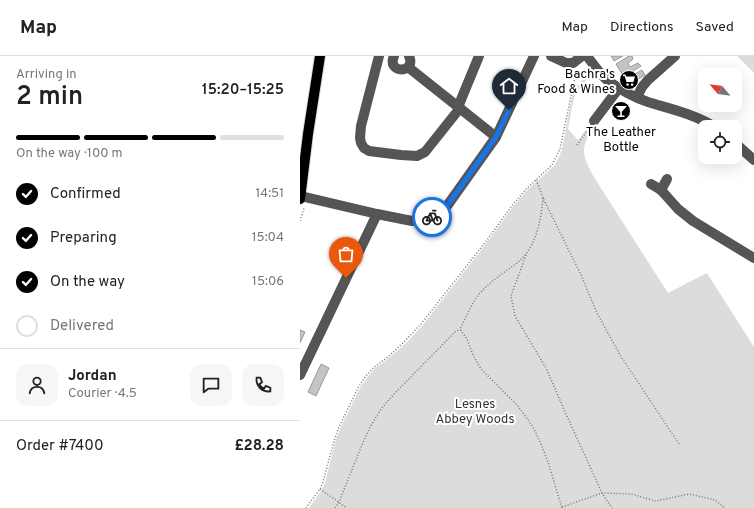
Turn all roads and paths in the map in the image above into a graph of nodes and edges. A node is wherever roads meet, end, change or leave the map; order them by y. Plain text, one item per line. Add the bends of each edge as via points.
1 (320, 56) edge
2 (379, 56) edge
3 (394, 56) edge
4 (409, 56) edge
5 (479, 56) edge
6 (534, 56) edge
7 (551, 56) edge
8 (582, 56) edge
9 (587, 56) edge
10 (675, 56) edge
11 (571, 63) junction
12 (408, 67) junction
13 (619, 88) junction
14 (637, 98) junction
15 (459, 108) junction
16 (701, 120) edge
17 (594, 121) joint
18 (496, 137) junction
19 (577, 145) dead end
20 (742, 149) edge
21 (754, 160) edge
22 (667, 179) dead end
23 (536, 180) junction
24 (651, 184) dead end
25 (661, 190) junction
26 (543, 198) junction
27 (302, 200) edge
28 (377, 214) junction
29 (300, 221) edge
30 (526, 254) junction
31 (754, 258) edge
32 (460, 329) junction
33 (300, 375) edge
34 (680, 444) dead end
35 (320, 489) junction
36 (602, 493) junction
37 (339, 502) junction
38 (306, 508) edge
39 (335, 508) edge
40 (347, 508) edge
41 (562, 508) edge
42 (612, 508) edge
43 (725, 508) edge

1 - 27 main road via 308,134
2 - 15 street via 361,126 360,138 364,148 376,153 417,156 422,154
3 - 12 street via 396,68 402,70
4 - 12 street
5 - 15 street
6 - 18 street
7 - 11 street
8 - 11 street
9 - 13 street via 599,73
10 - 14 street via 642,87
11 - 23 path via 575,77 560,149 552,165
12 - 15 street
13 - 14 street
13 - 17 street
14 - 16 street
15 - 18 street
17 - 19 path
18 - 28 street via 447,206 435,216 412,221
20 - 21 street
22 - 25 street
23 - 26 path
23 - 35 path via 510,207 421,324 365,377 339,427
24 - 25 street
25 - 31 street via 692,221
26 - 30 path via 538,230
26 - 34 path via 597,313 620,355
27 - 28 street
27 - 29 path
28 - 33 street
30 - 32 path via 481,292 472,303
30 - 36 path via 511,296 515,316 546,368
32 - 37 path via 381,409 370,427
32 - 41 path via 468,339 481,368 518,406 533,426 546,456
35 - 37 path
35 - 38 path
36 - 41 path
36 - 42 path
36 - 43 path via 631,494 656,501 689,494 715,500
37 - 39 path
37 - 40 path

